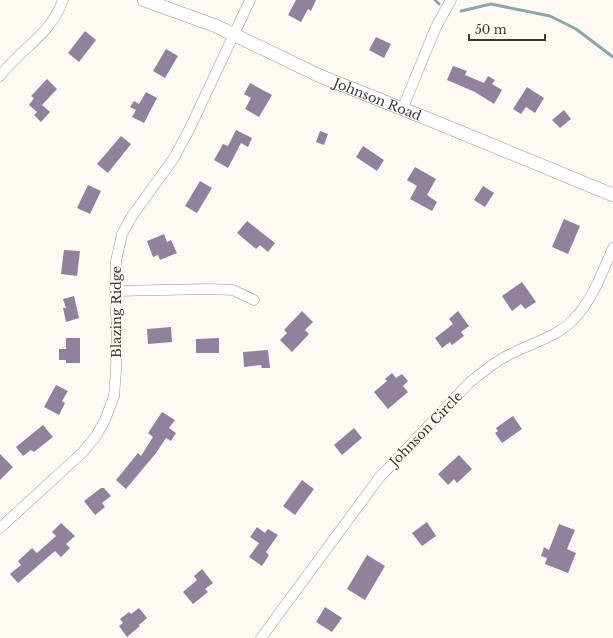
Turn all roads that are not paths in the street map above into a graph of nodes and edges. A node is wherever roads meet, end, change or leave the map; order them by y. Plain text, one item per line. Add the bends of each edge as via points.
1 (63, 0) edge
2 (144, 0) edge
3 (250, 0) edge
4 (451, 0) edge
5 (235, 34) junction
6 (0, 76) edge
7 (402, 110) junction
8 (613, 195) edge
9 (613, 248) edge
10 (115, 291) junction
11 (254, 300) dead end
12 (0, 528) edge
13 (261, 638) edge

1 - 6 street via 40,37
2 - 5 street, Johnson Road
3 - 5 street, Blazing Ridge
4 - 7 street via 436,27
5 - 7 street, Johnson Road via 320,76
5 - 10 street, Blazing Ridge via 174,158 122,234 116,261
7 - 8 street, Johnson Road
9 - 13 street, Johnson Circle via 591,296 572,321 555,333 484,370 379,478
10 - 11 street via 233,290
10 - 12 street, Blazing Ridge via 117,333 114,396 105,420 83,452

